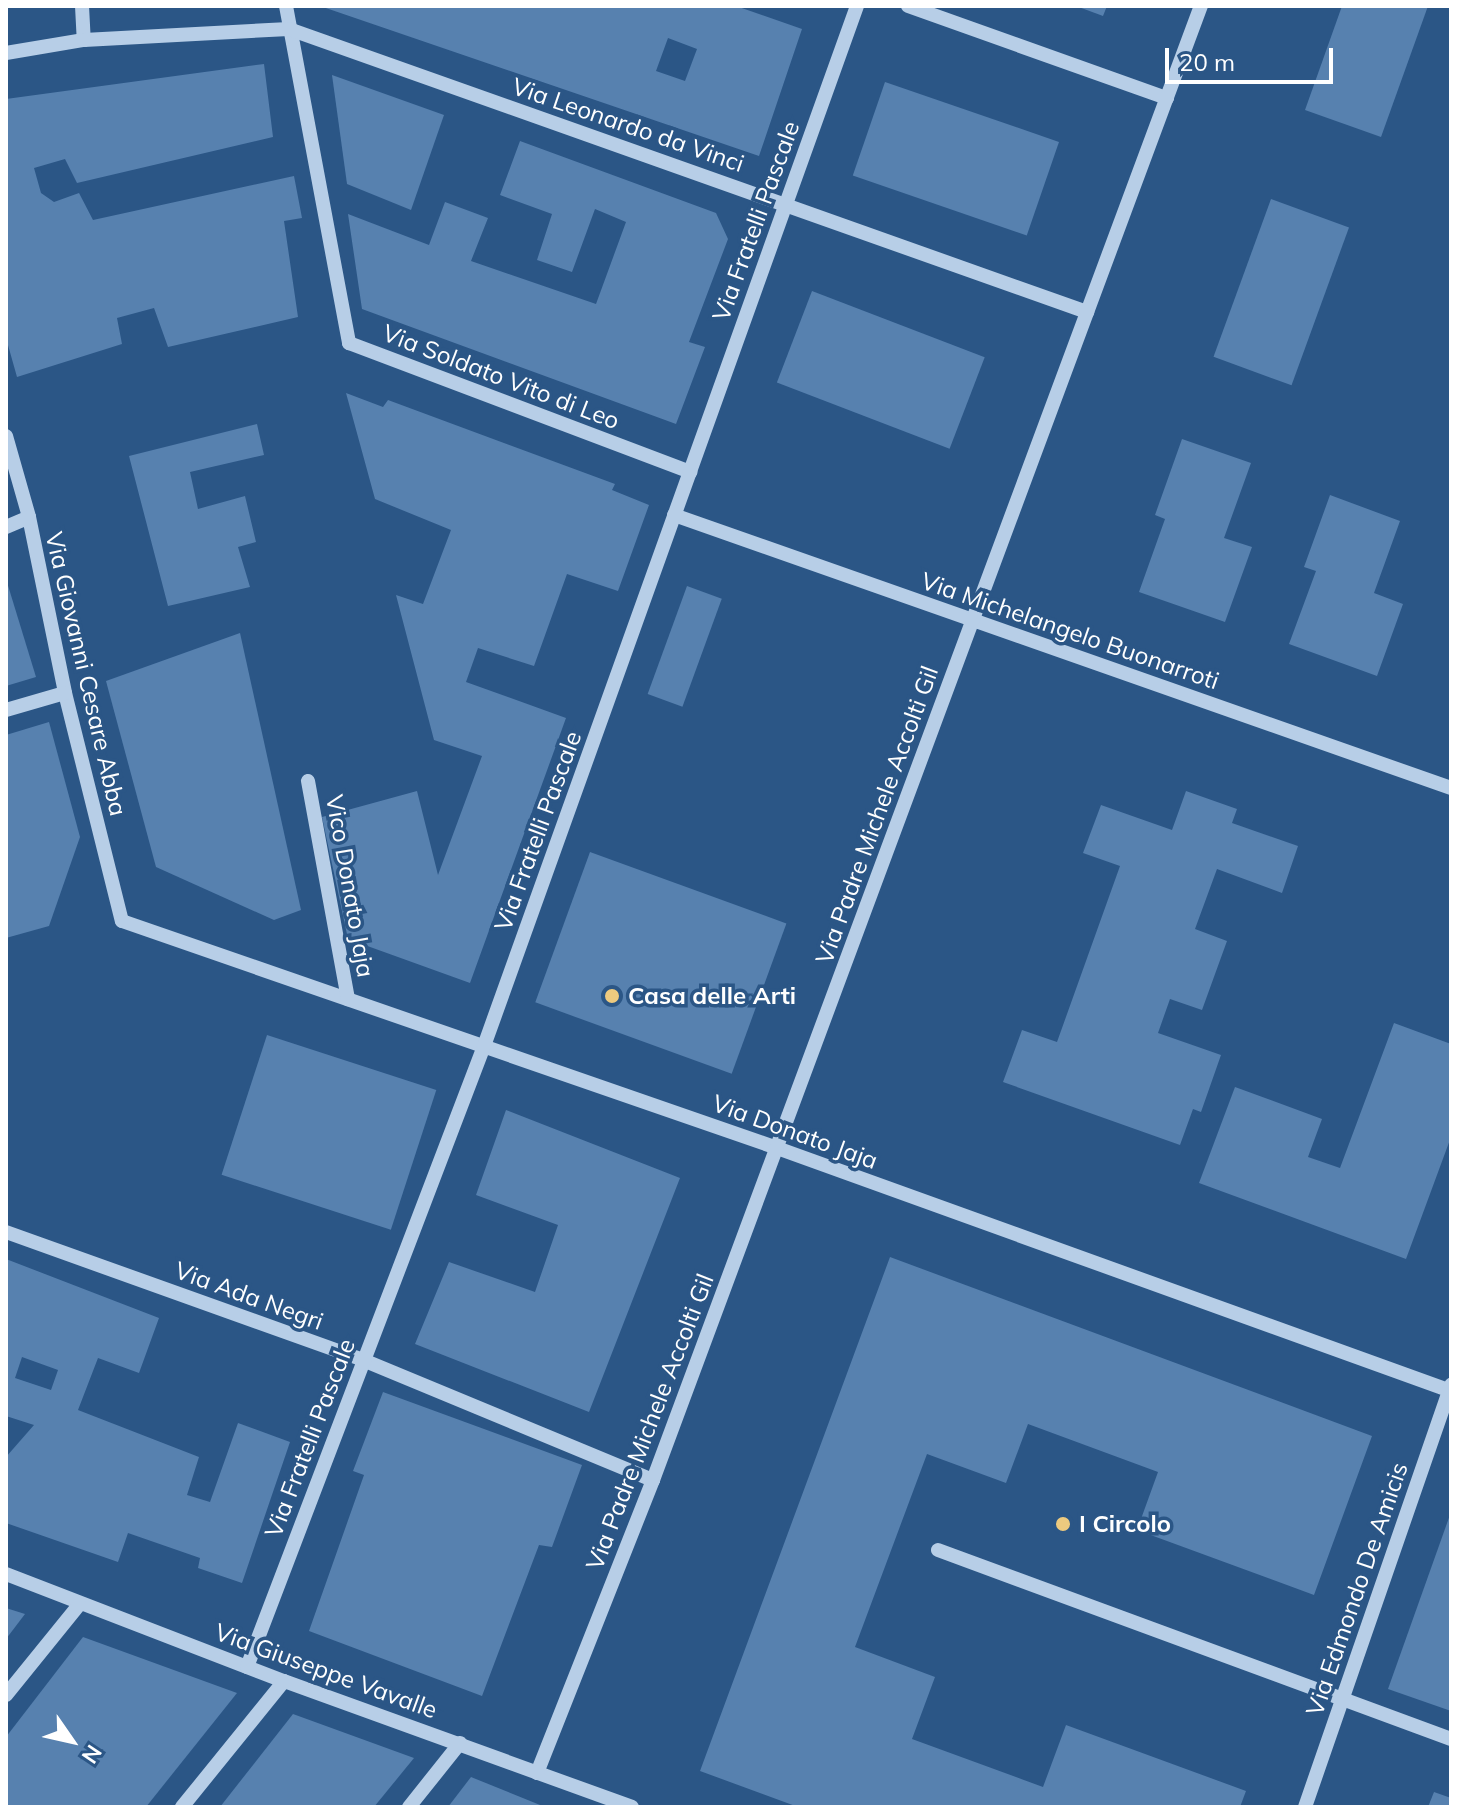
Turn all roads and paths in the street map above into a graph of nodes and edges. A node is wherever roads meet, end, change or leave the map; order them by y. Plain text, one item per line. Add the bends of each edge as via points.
1 (82, 6) edge
2 (286, 6) edge
3 (857, 6) edge
4 (908, 6) edge
5 (1201, 6) edge
6 (289, 29) junction
7 (84, 40) junction
8 (6, 53) edge
9 (1167, 98) junction
10 (786, 204) junction
11 (1087, 312) junction
12 (6, 436) edge
13 (690, 472) junction
14 (674, 515) junction
15 (29, 517) junction
16 (6, 527) edge
17 (973, 620) junction
18 (65, 693) junction
19 (6, 710) edge
20 (308, 781) dead end
21 (1451, 788) edge
22 (122, 921) joint
23 (348, 999) junction
24 (484, 1046) junction
25 (777, 1148) junction
26 (6, 1232) edge
27 (363, 1360) junction
28 (1450, 1389) edge
29 (653, 1480) junction
30 (938, 1550) dead end
31 (6, 1574) edge
32 (79, 1605) junction
33 (247, 1667) junction
34 (284, 1681) junction
35 (6, 1695) edge
36 (1342, 1699) junction
37 (1451, 1739) edge
38 (460, 1743) junction
39 (537, 1773) junction
40 (182, 1807) edge
41 (409, 1807) edge
42 (632, 1807) edge
43 (1305, 1807) edge

1 - 7 street
2 - 6 street, Via Soldato Vito di Leo
3 - 10 street, Via Fratelli Pascale
4 - 9 street
5 - 9 street, Via Padre Michele Accolti Gil
6 - 7 street
6 - 10 street, Via Leonardo da Vinci
6 - 13 street, Via Soldato Vito di Leo via 349,343
7 - 8 street
9 - 11 street, Via Padre Michele Accolti Gil
10 - 11 street, Via Leonardo da Vinci
10 - 13 street, Via Fratelli Pascale
11 - 17 street, Via Padre Michele Accolti Gil
12 - 15 street, Via Giovanni Cesare Abba
13 - 14 street, Via Fratelli Pascale
14 - 17 street, Via Michelangelo Buonarroti
14 - 24 street, Via Fratelli Pascale
15 - 16 street
15 - 18 street, Via Giovanni Cesare Abba
17 - 21 street, Via Michelangelo Buonarroti
17 - 25 street, Via Padre Michele Accolti Gil
18 - 19 street
18 - 22 street, Via Giovanni Cesare Abba
20 - 23 street, Vico Donato Jaja
22 - 23 street, Via Donato Jaja
23 - 24 street, Via Donato Jaja
24 - 25 street, Via Donato Jaja
24 - 27 street, Via Fratelli Pascale
25 - 28 street, Via Donato Jaja
25 - 29 street, Via Padre Michele Accolti Gil
26 - 27 street, Via Ada Negri
27 - 29 street, Via Ada Negri
27 - 33 street, Via Fratelli Pascale
28 - 36 street, Via Edmondo De Amicis
29 - 39 street, Via Padre Michele Accolti Gil
30 - 36 street
31 - 32 street, Via Giuseppe Vavalle
32 - 33 street, Via Giuseppe Vavalle
32 - 35 street
33 - 34 street, Via Giuseppe Vavalle
34 - 38 street, Via Giuseppe Vavalle
34 - 40 street
36 - 37 street
36 - 43 street, Via Edmondo De Amicis
38 - 39 street, Via Giuseppe Vavalle
38 - 41 street
39 - 42 street, Via Giuseppe Vavalle

